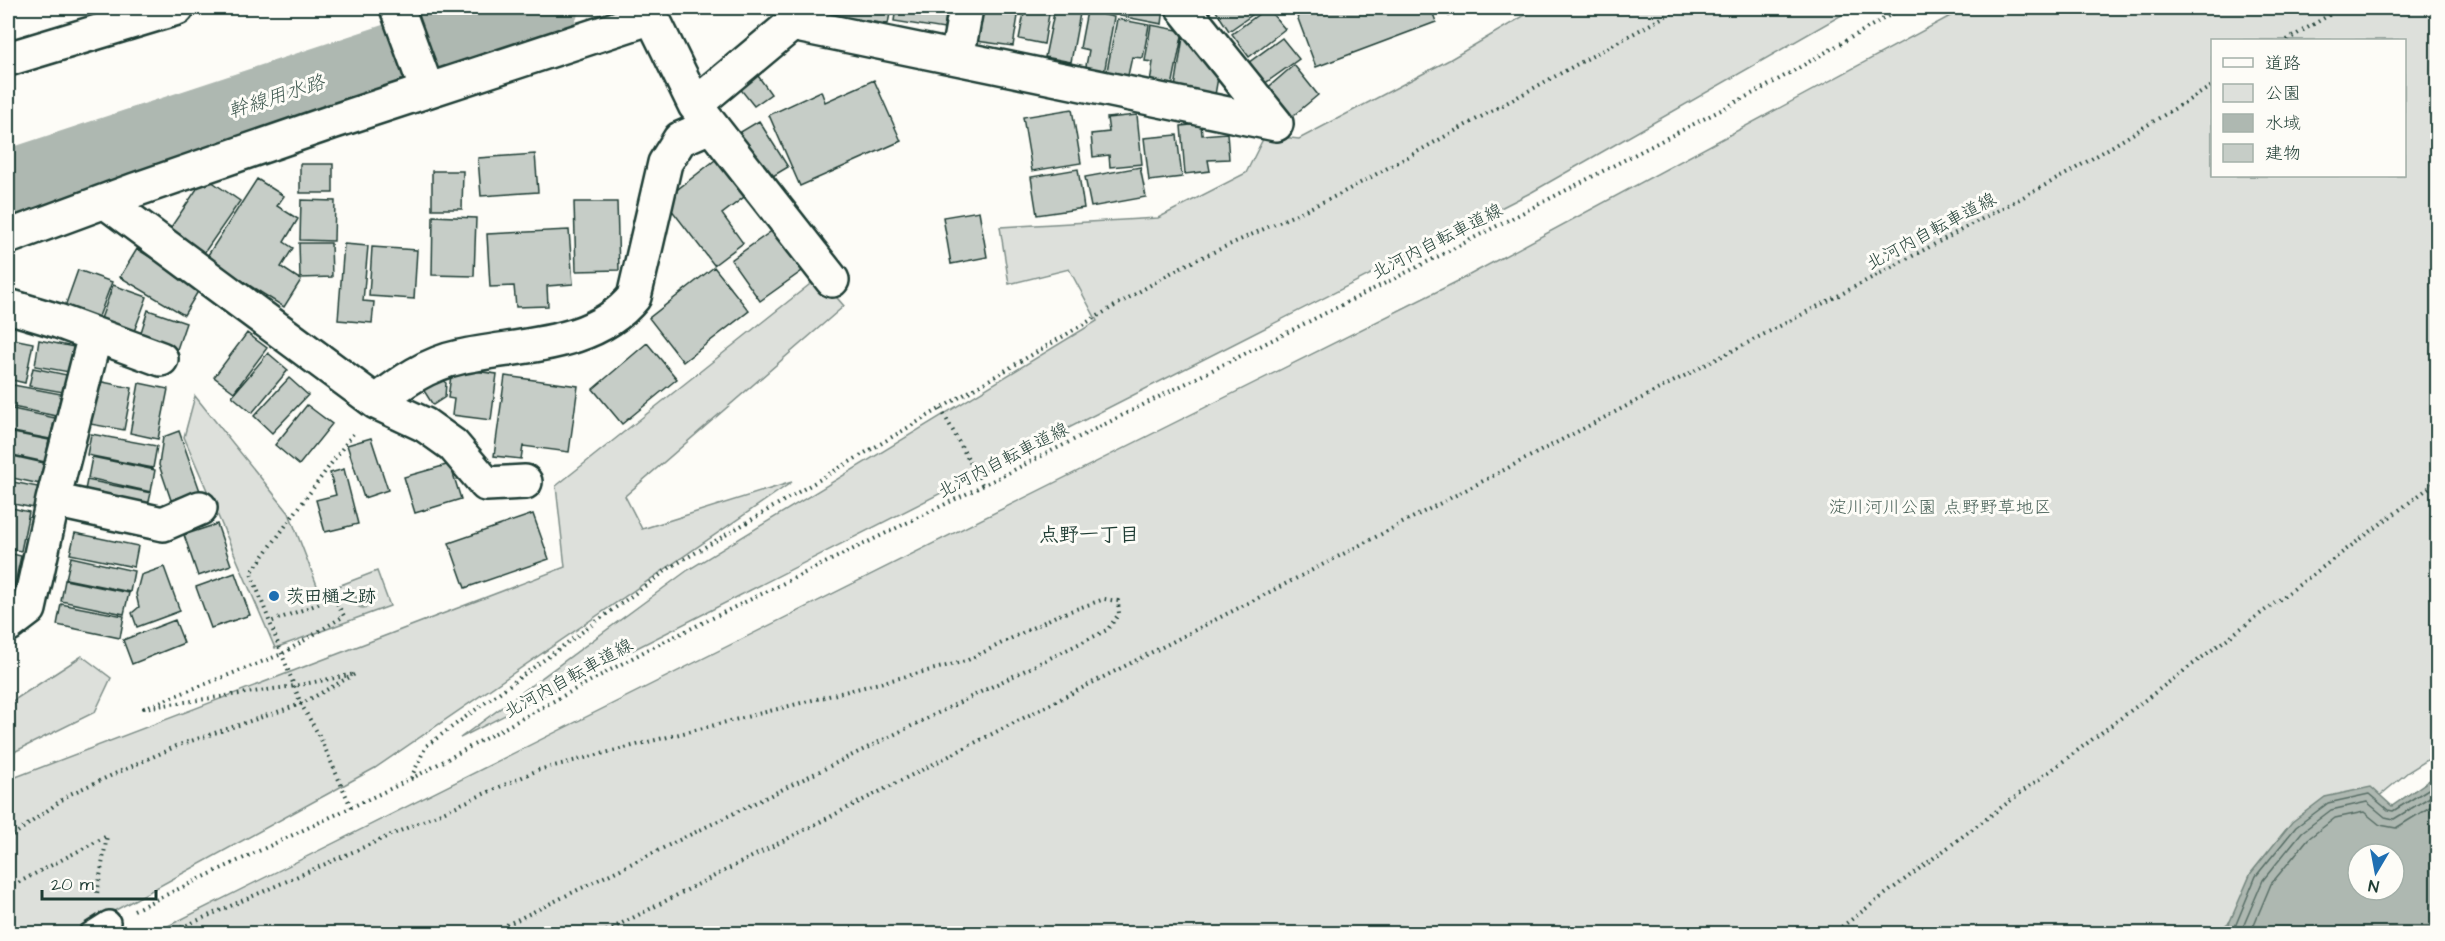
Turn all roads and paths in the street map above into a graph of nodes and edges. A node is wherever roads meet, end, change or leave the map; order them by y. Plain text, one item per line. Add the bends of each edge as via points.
1 (177, 8) edge
2 (966, 8) edge
3 (1183, 8) edge
4 (1680, 8) edge
5 (1902, 8) edge
6 (2341, 8) edge
7 (799, 16) edge
8 (401, 18) edge
9 (2289, 39) edge
10 (957, 58) junction
11 (8, 59) edge
12 (424, 82) junction
13 (2211, 87) edge
14 (703, 115) junction
15 (106, 202) junction
16 (8, 237) edge
17 (832, 280) dead end
18 (8, 306) edge
19 (95, 335) junction
20 (161, 359) dead end
21 (376, 402) junction
22 (941, 409) junction
23 (2438, 481) edge
24 (525, 482) dead end
25 (983, 486) junction
26 (53, 500) junction
27 (200, 508) dead end
28 (270, 622) junction
29 (8, 625) edge
30 (282, 654) junction
31 (294, 686) junction
32 (301, 704) junction
33 (411, 779) junction
34 (351, 807) junction
35 (8, 839) edge
36 (8, 888) edge
37 (96, 901) dead end
38 (109, 922) joint
39 (90, 933) edge
40 (152, 933) edge
41 (488, 933) edge
42 (601, 933) edge
43 (1832, 933) edge

1 - 11 main road
2 - 10 main road
3 - 10 main road via 1276,124
4 - 22 path via 1340,194 1181,267
5 - 25 path, 北河内自転車道線 via 1748,96
6 - 9 path
7 - 10 main road
7 - 14 main road
8 - 12 main road
12 - 14 main road via 652,17
12 - 15 main road
13 - 42 path, 北河内自転車道線 via 2068,174 1824,303 1299,578
14 - 17 main road
14 - 21 main road via 680,139 666,163 633,297 623,311 575,337 458,357 410,375
15 - 16 main road
15 - 21 main road
18 - 19 main road
19 - 20 main road
19 - 26 main road
21 - 24 main road via 425,424 453,445 486,484
21 - 28 path via 251,573
22 - 25 path
22 - 33 path via 671,567 426,746
23 - 43 path
25 - 33 path, 北河内自転車道線 via 647,650
26 - 27 main road via 163,524
26 - 29 main road via 29,609
28 - 30 path
28 - 30 path via 334,598 344,616
30 - 31 path
30 - 31 path via 144,708
31 - 32 path
31 - 32 path via 355,674
32 - 34 path
32 - 35 path via 179,745 70,794
33 - 34 path, 北河内自転車道線
34 - 38 path, 北河内自転車道線
36 - 37 path via 107,836
38 - 39 lane
40 - 41 path via 176,930 538,770 966,661 1056,616 1104,599 1118,601 1119,614 1107,630

